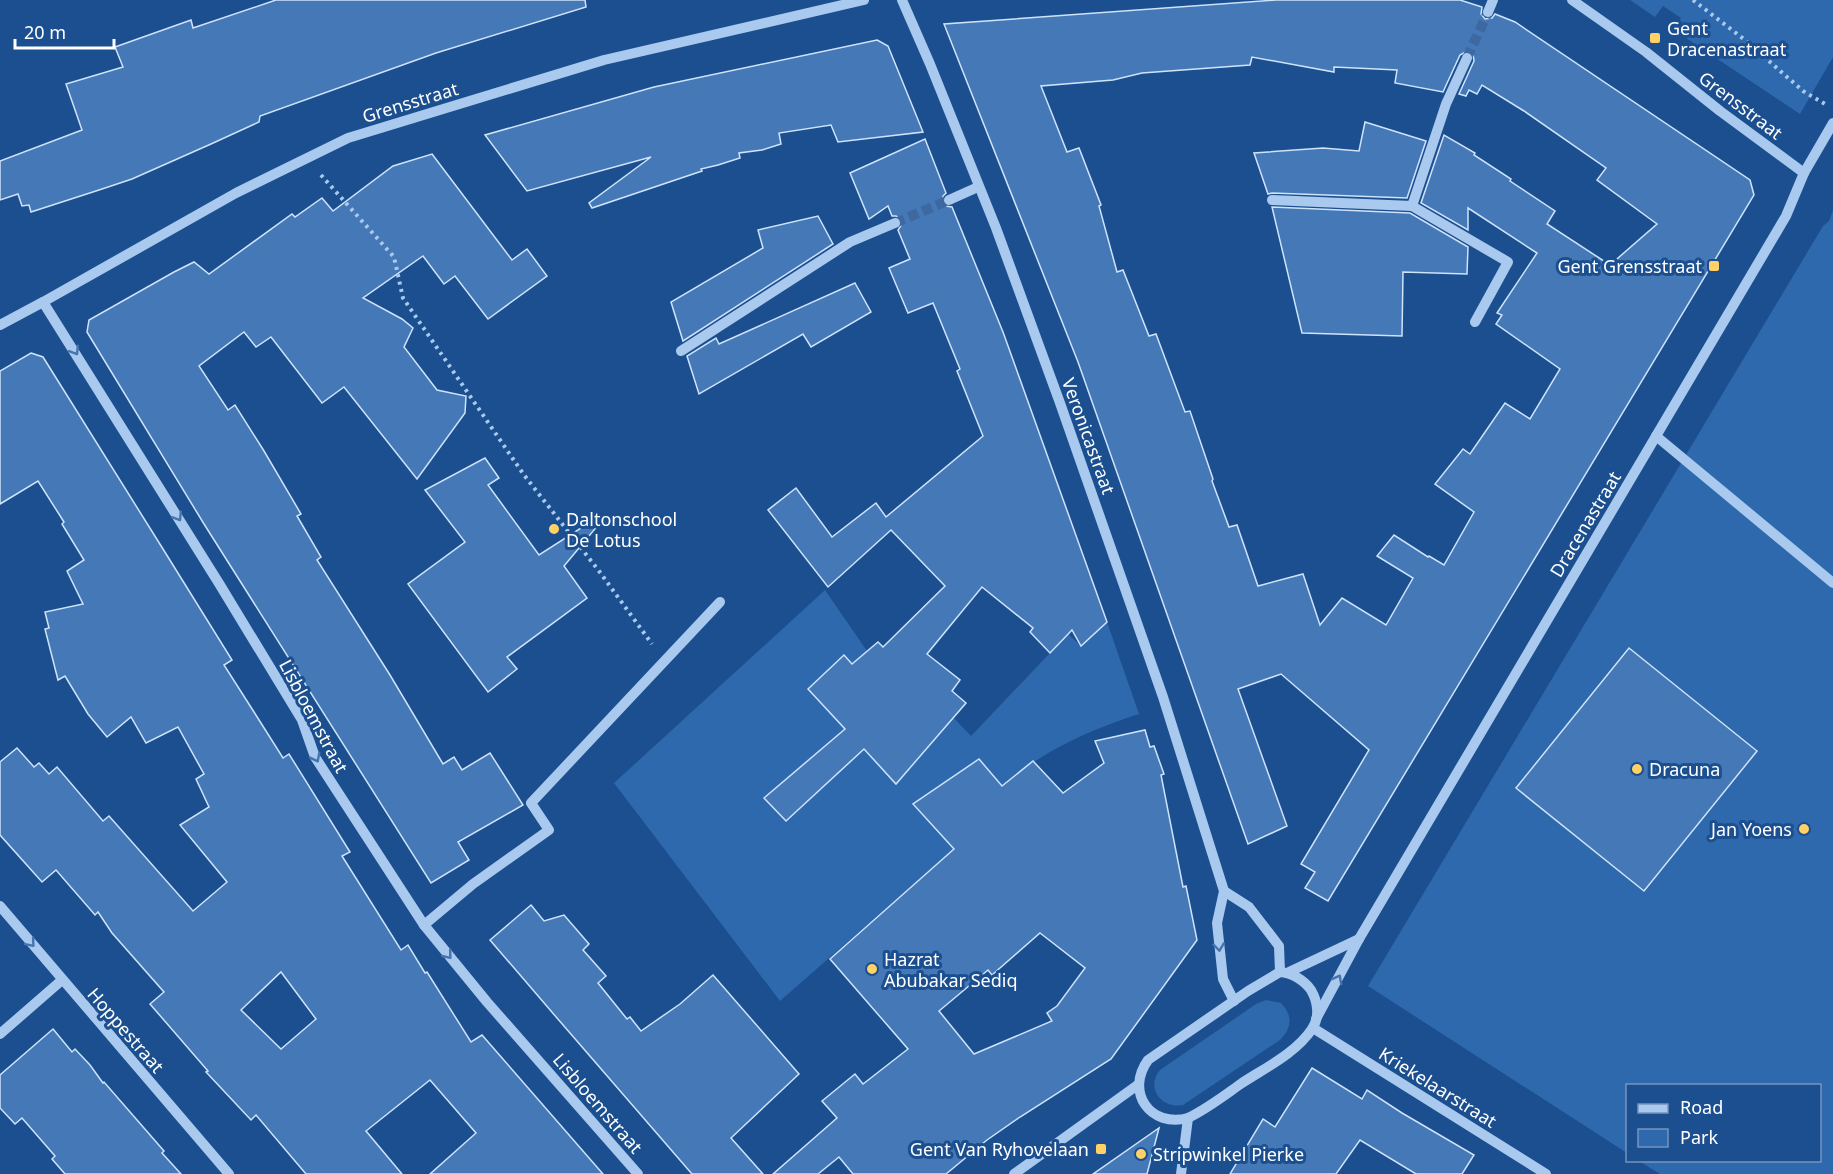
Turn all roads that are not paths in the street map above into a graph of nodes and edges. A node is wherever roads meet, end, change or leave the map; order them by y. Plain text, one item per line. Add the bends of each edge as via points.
1 (864, 0) edge
2 (902, 0) edge
3 (1493, 0) edge
4 (1572, 0) edge
5 (1488, 12) tunnel mouth
6 (1467, 58) tunnel mouth
7 (1833, 123) edge
8 (1804, 173) junction
9 (978, 188) junction
10 (949, 200) tunnel mouth
11 (1272, 200) dead end
12 (1412, 206) junction
13 (895, 223) tunnel mouth
14 (43, 302) junction
15 (1475, 322) dead end
16 (0, 325) edge
17 (681, 351) dead end
18 (1656, 436) junction
19 (1833, 582) edge
20 (720, 602) dead end
21 (1224, 891) junction
22 (0, 906) edge
23 (424, 925) junction
24 (1359, 939) junction
25 (1285, 972) junction
26 (62, 980) junction
27 (1234, 1001) junction
28 (1315, 1024) junction
29 (0, 1034) edge
30 (1139, 1084) junction
31 (1188, 1118) junction
32 (229, 1174) edge
33 (638, 1174) edge
34 (1014, 1174) edge
35 (1181, 1174) edge
36 (1546, 1174) edge

1 - 14 street, Grensstraat via 604,60 348,138 236,193
2 - 9 street, Veronicastraat
3 - 5 street
4 - 8 street, Grensstraat
6 - 12 street via 1446,104
7 - 8 street, Dracenastraat
8 - 18 street, Dracenastraat via 1786,216
9 - 10 street
9 - 21 street, Veronicastraat via 1103,522
11 - 12 street
12 - 15 street via 1508,262
13 - 17 street via 850,242
14 - 16 street, Grensstraat
14 -> 23 street, Lisbloemstraat via 302,720 315,757
18 - 19 street
18 - 24 street, Dracenastraat
20 - 23 street via 531,803 549,830
21 - 25 street via 1249,907 1279,946
21 -> 27 street, Veronicastraat via 1217,923 1223,979
22 -> 26 street, Hoppestraat
23 -> 33 street, Lisbloemstraat
24 - 25 street
28 -> 24 street, Dracenastraat
25 - 27 street
25 - 28 street via 1308,986 1313,994
26 - 29 street
26 - 32 street, Hoppestraat
27 - 30 street via 1155,1054 1143,1067
28 - 31 street, Dracenastraat via 1289,1052
28 - 36 street, Kriekelaarstraat
30 - 31 street via 1143,1101 1154,1114 1179,1121
30 - 34 street
31 - 35 street

